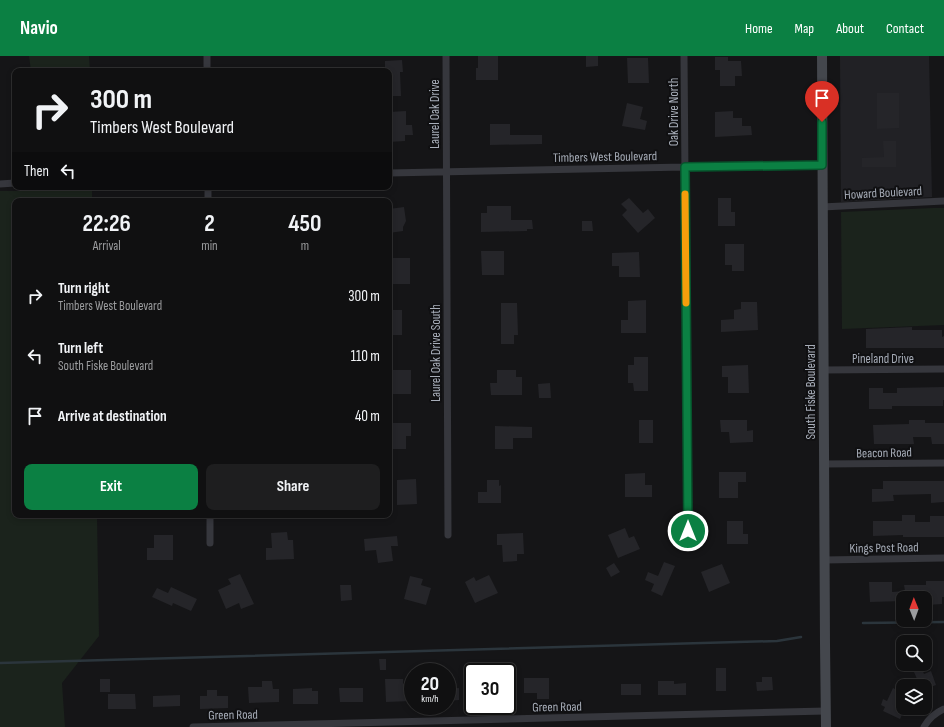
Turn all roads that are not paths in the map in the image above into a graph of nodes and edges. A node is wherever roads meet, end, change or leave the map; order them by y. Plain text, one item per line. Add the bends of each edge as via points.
1 (207, 56) edge
2 (446, 56) edge
3 (684, 56) edge
4 (822, 56) edge
5 (207, 68) edge
6 (822, 165) junction
7 (685, 167) junction
8 (447, 172) junction
9 (392, 173) edge
10 (12, 183) edge
11 (0, 184) edge
12 (944, 201) edge
13 (822, 207) junction
14 (944, 369) edge
15 (823, 370) junction
16 (944, 463) edge
17 (824, 464) junction
18 (210, 518) edge
19 (688, 531) dead end
20 (448, 535) dead end
21 (210, 543) dead end
22 (944, 558) edge
23 (824, 560) junction
24 (944, 709) edge
25 (826, 711) junction
26 (194, 727) edge
27 (826, 727) edge
28 (924, 727) edge

1 - 5 street
2 - 8 street, Laurel Oak Drive
3 - 7 street, Oak Drive North
4 - 6 main road, South Fiske Boulevard
6 - 7 street, Timbers West Boulevard
6 - 13 main road, South Fiske Boulevard
7 - 8 street, Timbers West Boulevard
7 - 19 street, Oak Drive North
8 - 9 street, Timbers West Boulevard
8 - 20 street, Laurel Oak Drive South
10 - 11 street
12 - 13 street, Howard Boulevard
13 - 15 main road, South Fiske Boulevard
14 - 15 street, Pineland Drive
15 - 17 main road, South Fiske Boulevard
16 - 17 street, Beacon Road
17 - 23 main road, South Fiske Boulevard
18 - 21 street
22 - 23 street, Kings Post Road
23 - 25 main road, South Fiske Boulevard
24 - 28 street via 928,720
25 - 26 street, Green Road
25 - 27 main road, South Fiske Boulevard

